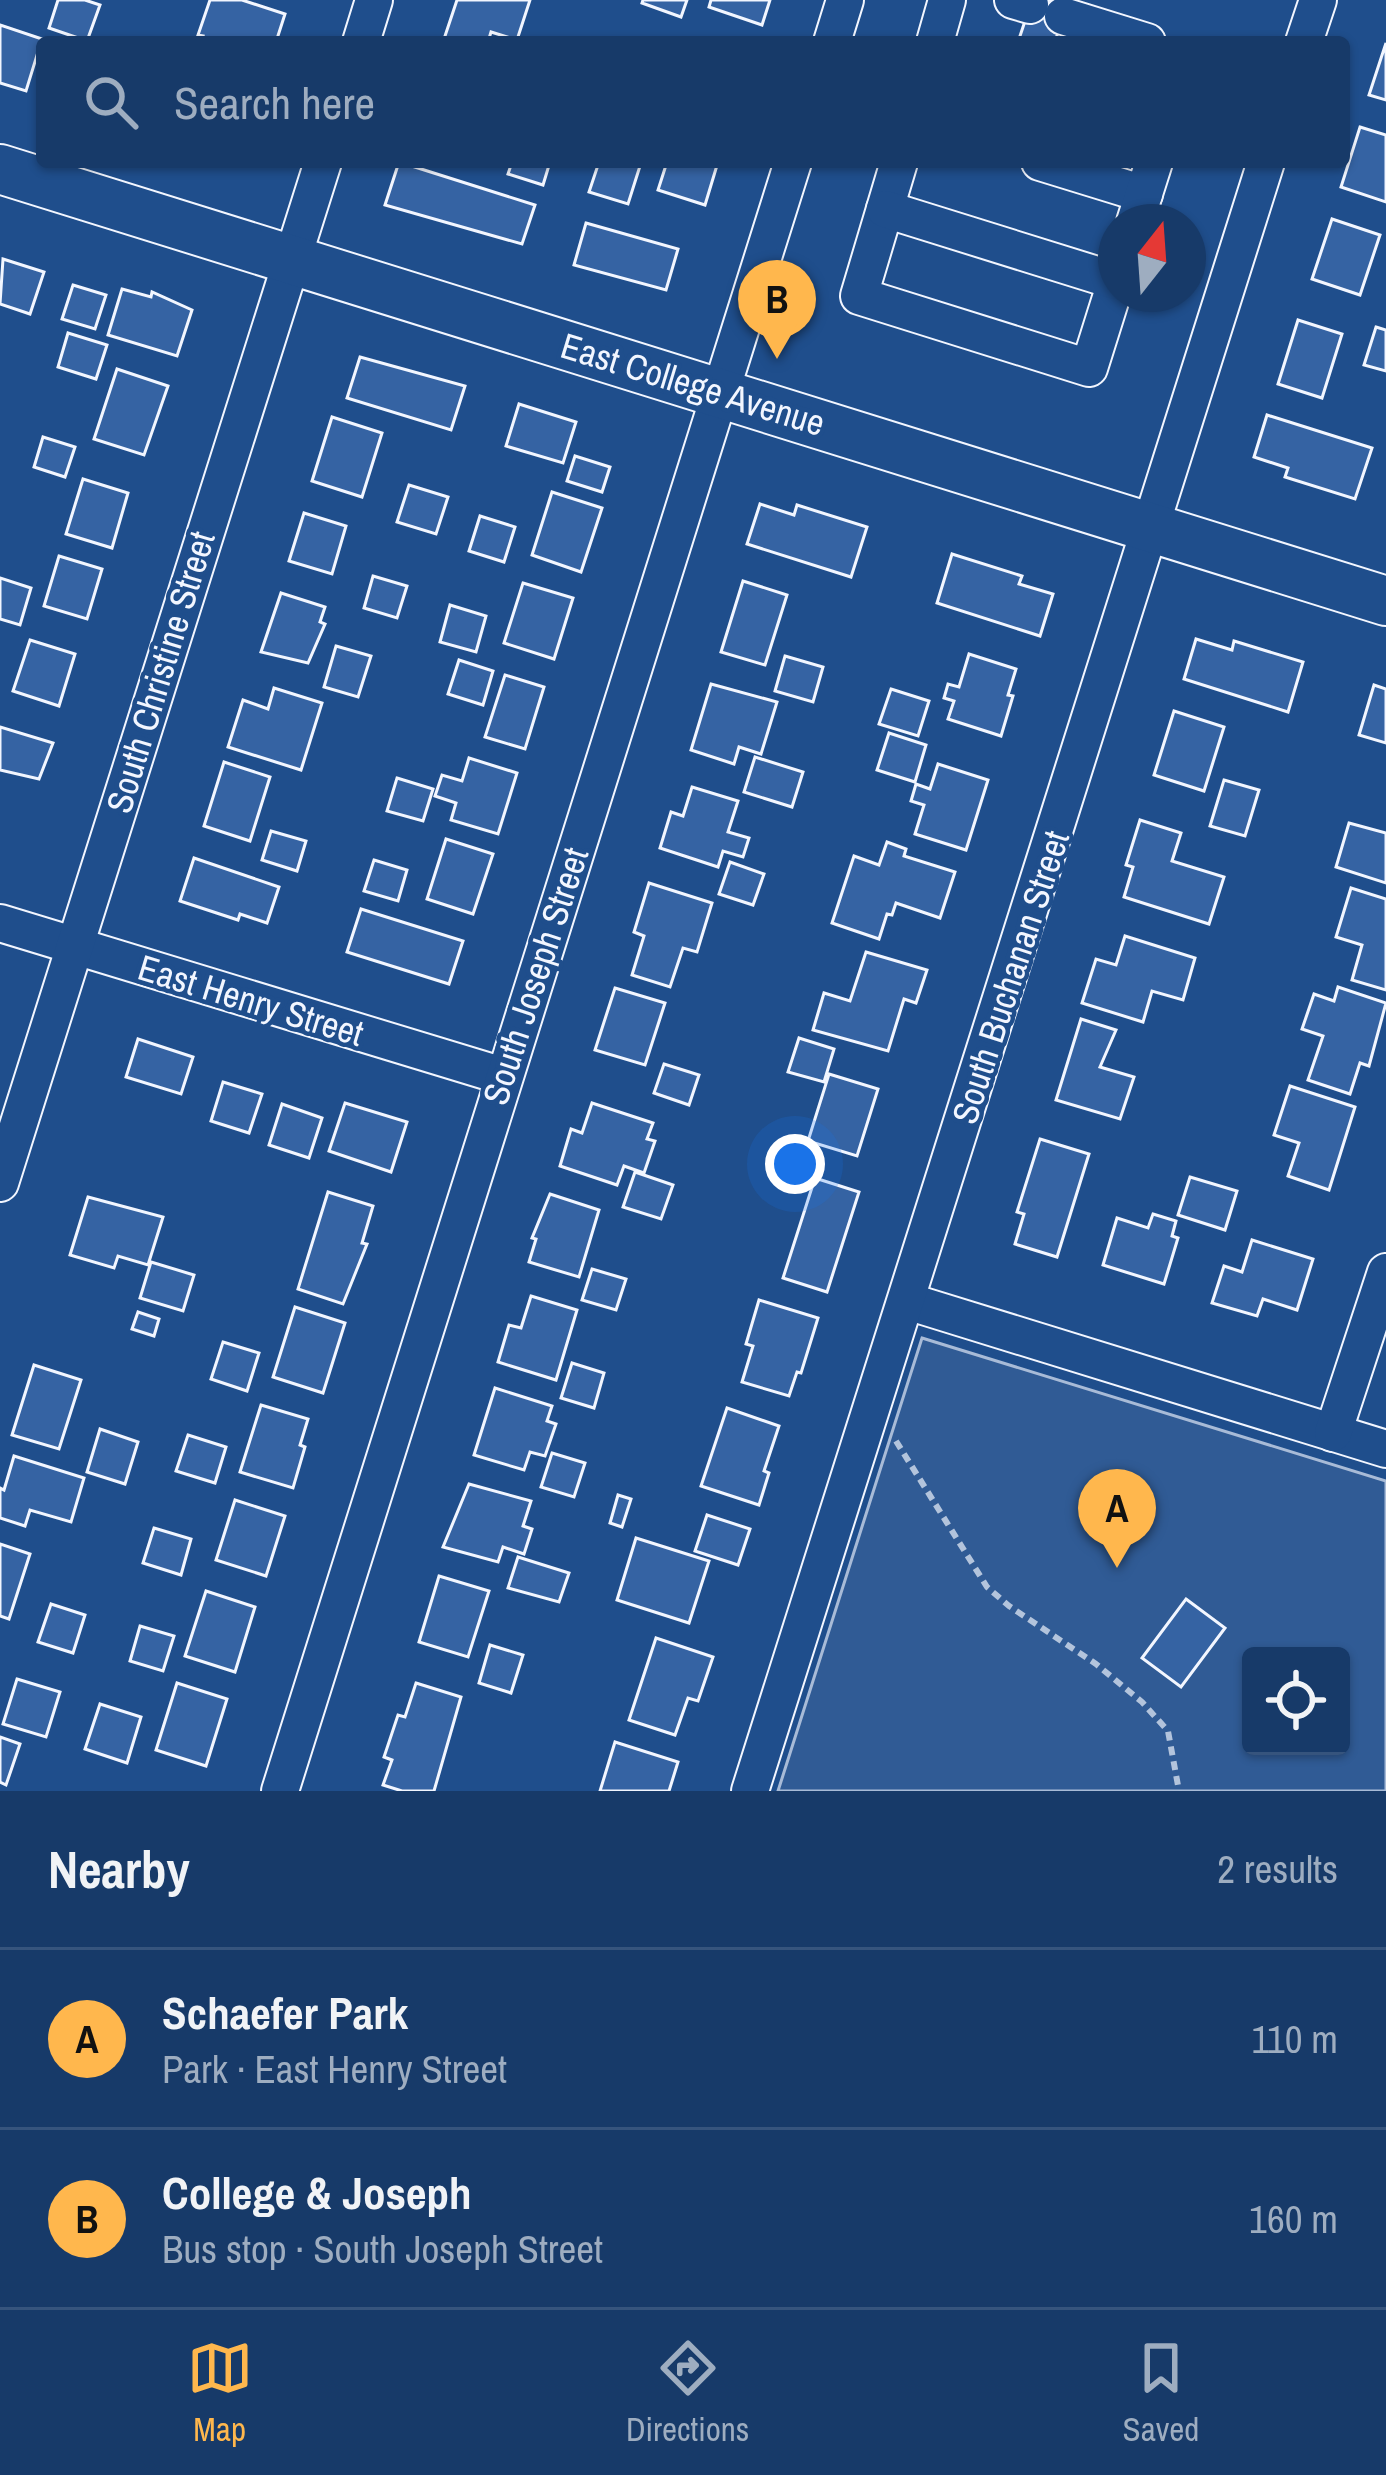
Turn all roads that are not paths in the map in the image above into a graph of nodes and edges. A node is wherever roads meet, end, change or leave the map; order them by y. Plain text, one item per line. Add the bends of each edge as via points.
1 (374, 0) edge
2 (845, 0) edge
3 (947, 0) edge
4 (1318, 0) edge
5 (1035, 7) edge
6 (363, 36) edge
7 (834, 36) edge
8 (936, 36) edge
9 (1128, 36) edge
10 (1306, 36) edge
11 (321, 168) edge
12 (791, 168) edge
13 (897, 168) edge
14 (1060, 168) edge
15 (1264, 168) edge
16 (0, 169) edge
17 (1144, 193) edge
18 (885, 209) junction
19 (292, 262) junction
20 (1098, 275) edge
21 (1106, 312) edge
22 (720, 391) junction
23 (1148, 528) junction
24 (1386, 601) edge
25 (0, 923) edge
26 (75, 946) junction
27 (502, 1076) junction
28 (0, 1184) edge
29 (1386, 1272) edge
30 (908, 1301) junction
31 (1334, 1433) junction
32 (1386, 1449) edge
33 (280, 1791) edge
34 (750, 1791) edge

1 - 6 street
2 - 7 street
3 - 8 street
4 - 10 street
5 - 9 street
11 - 19 street, South Christine Street
12 - 22 street, South Joseph Street
13 - 18 street
14 - 17 street
15 - 23 street, South Buchanan Street
16 - 19 main road, East College Avenue
18 - 20 street
18 - 21 street via 859,296 1089,368
19 - 22 main road, East College Avenue
19 - 26 street, South Christine Street
22 - 23 main road, East College Avenue
22 - 27 street, South Joseph Street
23 - 24 main road, East College Avenue
23 - 30 street, South Buchanan Street
25 - 26 street, East Henry Street
26 - 27 street, East Henry Street
26 - 28 street, South Christine Street
27 - 33 street, South Joseph Street
29 - 31 street
30 - 31 street
30 - 34 street, South Buchanan Street
31 - 32 street

